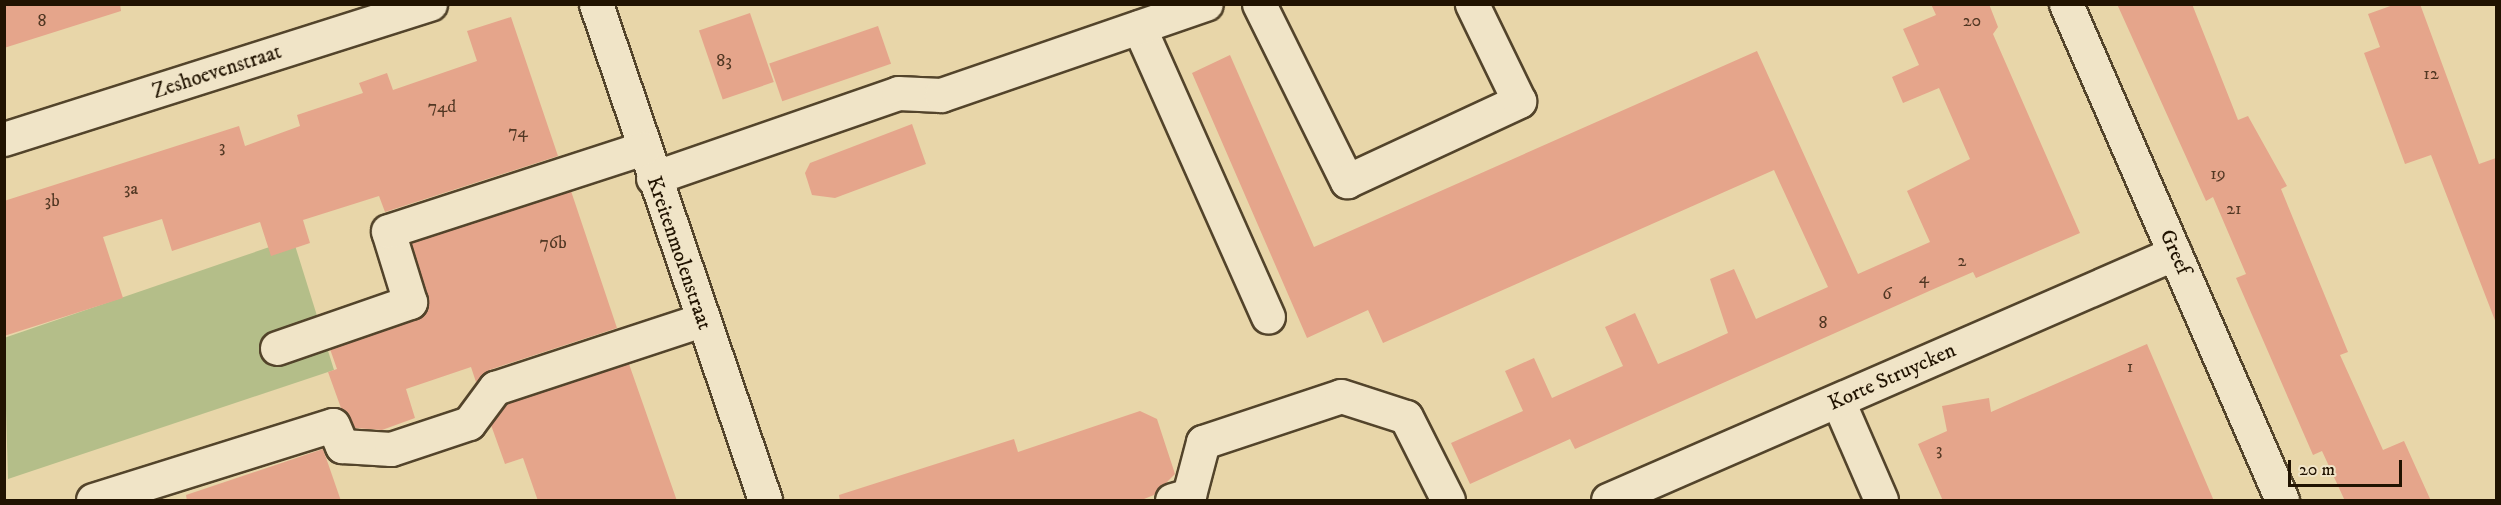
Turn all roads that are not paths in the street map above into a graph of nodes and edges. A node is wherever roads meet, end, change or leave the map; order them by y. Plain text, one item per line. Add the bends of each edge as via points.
1 (430, 4) edge
2 (596, 4) edge
3 (1206, 4) edge
4 (1259, 4) edge
5 (1472, 4) edge
6 (2066, 4) edge
7 (1139, 27) junction
8 (4, 139) edge
9 (648, 163) junction
10 (2175, 253) junction
11 (1268, 317) dead end
12 (702, 320) junction
13 (277, 348) dead end
14 (1838, 401) junction
15 (93, 501) edge
16 (765, 501) edge
17 (1172, 501) edge
18 (1448, 501) edge
19 (1608, 501) edge
20 (1881, 501) edge
21 (2282, 501) edge

1 - 8 street, Zeshoevenstraat
2 - 9 street, Kreitenmolenstraat
3 - 7 street
4 - 5 street via 1347,181 1519,101
6 - 10 street, Greef
7 - 9 street via 941,95 898,93
7 - 11 street
9 - 12 street, Kreitenmolenstraat
9 - 13 street via 388,231 410,302
10 - 14 street, Korte Struycken
10 - 21 street, Greef
12 - 15 street via 495,388 469,423 391,449 342,446 333,425
12 - 16 street, Kreitenmolenstraat
14 - 19 street, Korte Struycken
14 - 20 street
17 - 18 street via 1189,495 1203,442 1341,396 1406,417

